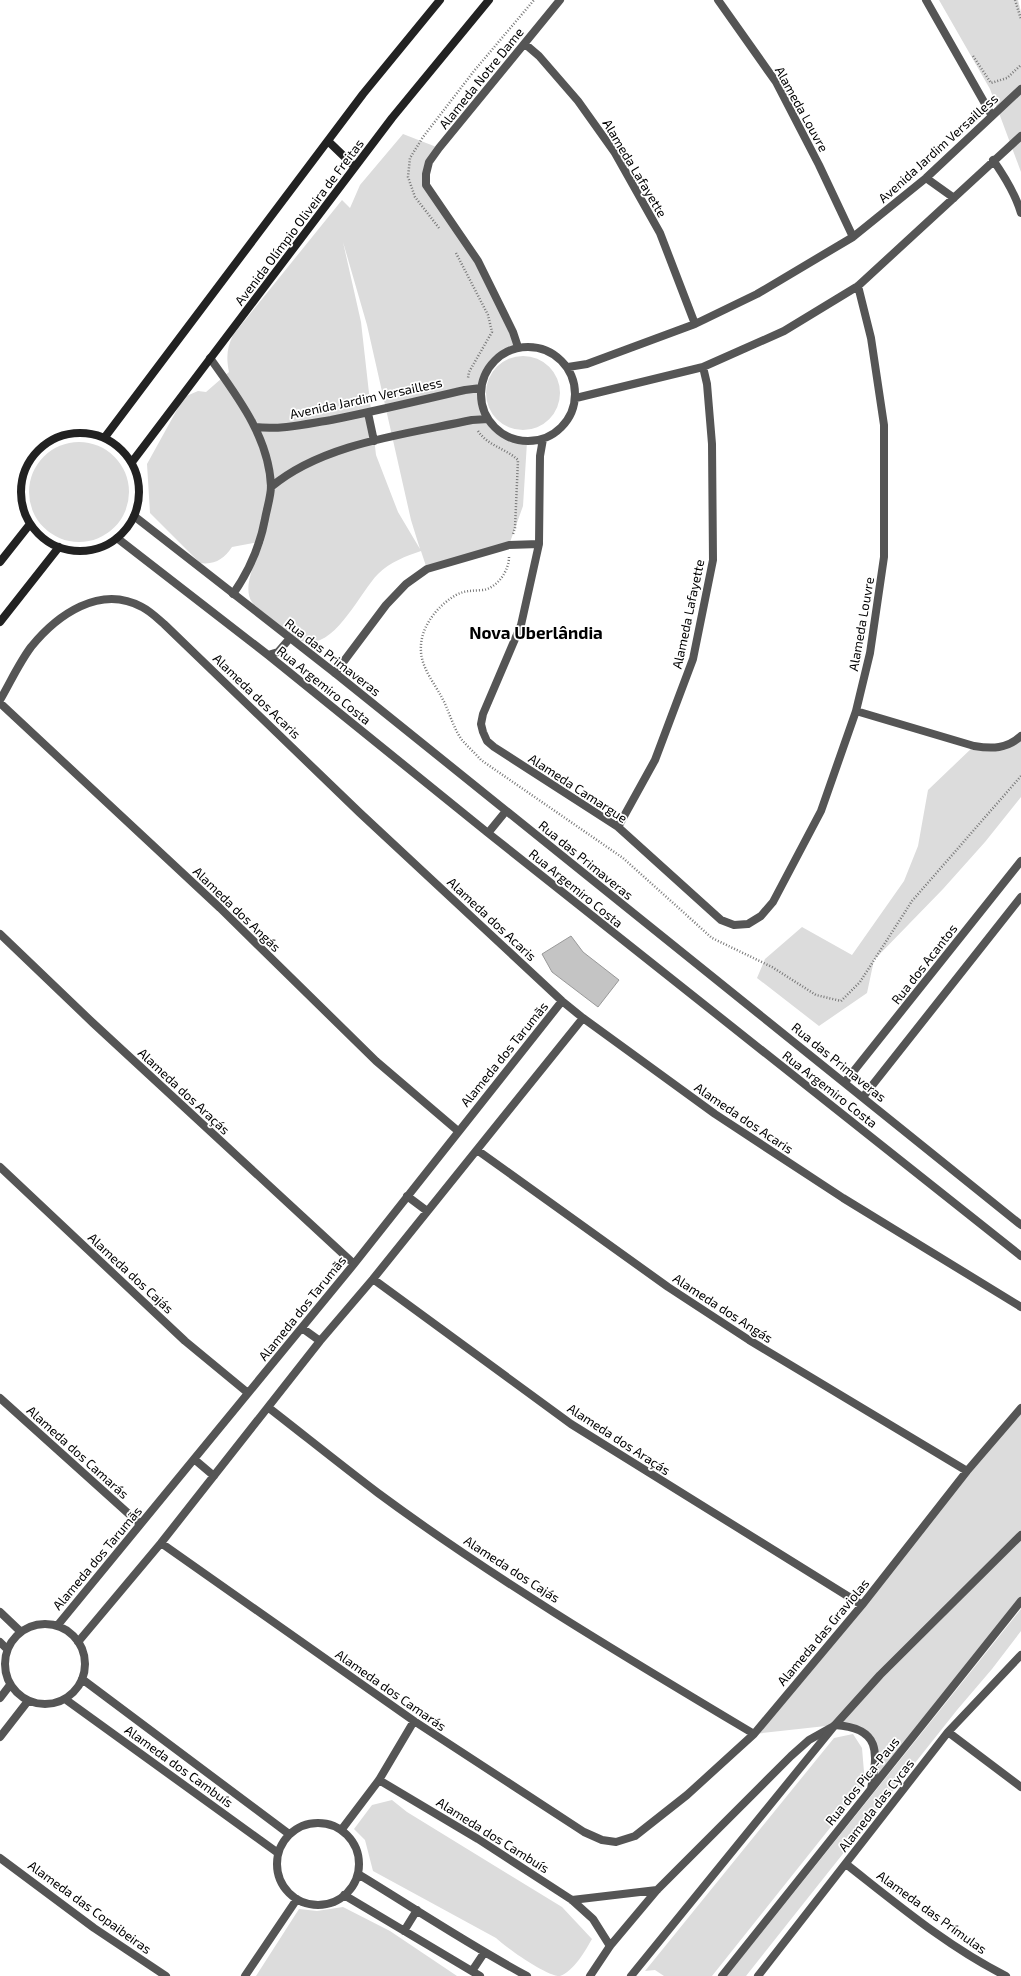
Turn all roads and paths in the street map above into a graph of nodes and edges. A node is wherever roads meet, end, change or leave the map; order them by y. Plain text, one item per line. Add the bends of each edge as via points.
1 (440, 0) edge
2 (489, 0) edge
3 (534, 0) edge
4 (560, 0) edge
5 (718, 0) edge
6 (926, 0) edge
7 (1015, 0) edge
8 (1021, 18) edge
9 (524, 44) junction
10 (970, 50) dead end
11 (1021, 65) edge
12 (1021, 89) edge
13 (992, 116) junction
14 (1021, 136) edge
15 (328, 141) junction
16 (993, 160) junction
17 (355, 167) junction
18 (926, 178) junction
19 (954, 198) junction
20 (1021, 212) edge
21 (443, 233) dead end
22 (853, 237) junction
23 (456, 252) dead end
24 (858, 286) junction
25 (695, 324) junction
26 (518, 347) junction
27 (210, 358) junction
28 (568, 367) junction
29 (702, 367) junction
30 (481, 388) junction
31 (465, 390) junction
32 (576, 398) junction
33 (368, 413) junction
34 (488, 419) junction
35 (255, 426) junction
36 (104, 437) junction
37 (543, 439) junction
38 (374, 441) junction
39 (132, 462) junction
40 (271, 487) junction
41 (134, 516) junction
42 (30, 524) junction
43 (117, 538) junction
44 (539, 544) junction
45 (59, 547) junction
46 (0, 562) edge
47 (233, 594) junction
48 (0, 622) edge
49 (290, 638) junction
50 (268, 655) junction
51 (335, 673) junction
52 (0, 702) edge
53 (856, 711) junction
54 (1018, 738) edge
55 (506, 811) junction
56 (618, 827) junction
57 (488, 833) junction
58 (1021, 861) edge
59 (1021, 897) edge
60 (734, 925) joint
61 (0, 934) edge
62 (562, 1001) junction
63 (583, 1018) junction
64 (845, 1082) junction
65 (863, 1097) junction
66 (458, 1131) junction
67 (476, 1150) junction
68 (0, 1167) edge
69 (408, 1196) junction
70 (427, 1211) junction
71 (1021, 1225) edge
72 (1021, 1256) edge
73 (354, 1264) junction
74 (373, 1279) junction
75 (1021, 1307) edge
76 (302, 1328) junction
77 (320, 1342) junction
78 (248, 1393) junction
79 (0, 1398) edge
80 (269, 1408) junction
81 (1021, 1408) edge
82 (194, 1459) junction
83 (967, 1471) junction
84 (214, 1476) junction
85 (140, 1524) junction
86 (1021, 1535) edge
87 (160, 1543) junction
88 (1021, 1601) edge
89 (862, 1605) junction
90 (0, 1612) edge
91 (57, 1626) junction
92 (22, 1632) junction
93 (0, 1642) edge
94 (78, 1642) junction
95 (8, 1649) junction
96 (1021, 1655) edge
97 (82, 1679) junction
98 (10, 1685) junction
99 (0, 1698) edge
100 (65, 1699) junction
101 (28, 1701) junction
102 (414, 1722) junction
103 (835, 1725) junction
104 (948, 1732) junction
105 (754, 1734) junction
106 (0, 1737) edge
107 (379, 1780) junction
108 (1021, 1787) edge
109 (871, 1790) junction
110 (342, 1830) junction
111 (289, 1834) junction
112 (616, 1842) joint
113 (278, 1853) junction
114 (0, 1858) edge
115 (846, 1864) junction
116 (358, 1874) junction
117 (656, 1890) junction
118 (344, 1895) junction
119 (297, 1899) junction
120 (572, 1900) junction
121 (417, 1910) junction
122 (404, 1931) junction
123 (610, 1946) junction
124 (484, 1953) junction
125 (472, 1971) junction
126 (166, 1976) edge
127 (245, 1976) edge
128 (480, 1976) edge
129 (527, 1976) edge
130 (590, 1976) edge
131 (630, 1976) edge
132 (722, 1976) edge
133 (758, 1976) edge
134 (1006, 1976) edge

1 - 15 main road, Avenida Olímpio Oliveira de Freitas
2 - 17 main road, Avenida Olímpio Oliveira de Freitas
3 - 21 path via 460,89 410,158 408,177 415,197
4 - 9 street, Alameda Notre Dame
5 - 22 street, Alameda Louvre via 776,82
6 - 13 street
7 - 8 path
9 - 25 street, Alameda Lafayette via 578,101 615,153 660,232
9 - 26 street, Alameda Notre Dame via 439,148 426,174 426,184 478,262
10 - 11 path via 991,84 1007,78
12 - 13 street, Avenida Jardim Versailless
13 - 18 street, Avenida Jardim Versailless
14 - 16 street
15 - 17 main road
15 - 36 main road, Avenida Olímpio Oliveira de Freitas
16 - 19 street
16 - 20 street via 1016,197
17 - 27 main road, Avenida Olímpio Oliveira de Freitas
18 - 19 street
18 - 22 street, Avenida Jardim Versailless
19 - 24 street
22 - 25 street, Avenida Jardim Versailless via 756,294
23 - 31 path via 488,314 492,332 469,372
24 - 29 street via 784,331
24 - 53 street, Alameda Louvre via 871,338 884,426 884,557 870,653
25 - 28 street, Avenida Jardim Versailless via 587,364
26 - 28 street via 546,349 558,356
26 - 30 street via 504,353 493,362 485,374
27 - 35 street
27 - 39 main road, Avenida Olímpio Oliveira de Freitas
28 - 32 street via 575,382
29 - 32 street
29 - 56 street, Alameda Lafayette via 707,384 712,444 713,560 693,659 655,760
30 - 31 street, Avenida Jardim Versailless
30 - 34 street via 482,404
31 - 33 street, Avenida Jardim Versailless
32 - 37 street via 569,419 553,434
33 - 35 street, Avenida Jardim Versailless via 293,427 271,429
33 - 38 street
34 - 37 street via 498,431 512,439 527,442
34 - 38 street via 472,420
35 - 40 street via 268,464
36 - 39 main road via 120,448
36 - 42 main road via 84,432 62,435 43,445 33,455 26,467 20,496
37 - 44 street via 540,456
38 - 40 street via 324,456 286,475
39 - 41 main road via 139,486
40 - 47 street via 261,541
41 - 43 main road
41 - 47 street, Rua das Primaveras
42 - 45 main road via 47,542
42 - 46 main road
43 - 45 main road via 99,548 78,551
43 - 50 street, Rua Argemiro Costa
44 - 51 street via 509,545 427,569 406,584 386,605
44 - 56 street, Alameda Camargue via 521,625 483,714 483,732 494,747
45 - 48 main road
47 - 49 street, Rua das Primaveras
49 - 50 street via 278,652
49 - 51 street, Rua das Primaveras
50 - 57 street, Rua Argemiro Costa
51 - 55 street, Rua das Primaveras
52 - 62 street, Alameda dos Acaris via 31,648 50,627 72,609 96,600 121,599 142,607 164,624 360,813
52 - 66 street, Alameda dos Angás via 220,908 376,1061
53 - 54 street via 990,749 1004,747
53 - 60 street, Alameda Louvre via 821,811 773,902 761,916 748,924
55 - 57 street
55 - 64 street, Rua das Primaveras
56 - 60 street, Alameda Camargue via 710,912
57 - 72 street, Rua Argemiro Costa
58 - 64 street, Rua dos Acantos
59 - 65 street
61 - 73 street, Alameda dos Araçás
62 - 63 street, Alameda dos Acaris
62 - 66 street, Alameda dos Tarumãs
63 - 67 street
63 - 75 street, Alameda dos Acaris via 715,1114 843,1198
64 - 65 street, Rua das Primaveras
65 - 71 street, Rua das Primaveras
66 - 69 street, Alameda dos Tarumãs
67 - 70 street
67 - 83 street, Alameda dos Angás via 668,1287 749,1340
68 - 78 street, Alameda dos Cajás via 185,1340
69 - 70 street
69 - 73 street, Alameda dos Tarumãs
70 - 74 street
73 - 76 street, Alameda dos Tarumãs
74 - 77 street
74 - 89 street, Alameda dos Araçás via 571,1424
76 - 77 street
76 - 78 street, Alameda dos Tarumãs
77 - 80 street
78 - 82 street, Alameda dos Tarumãs
79 - 85 street, Alameda dos Camarás
80 - 84 street
80 - 105 street, Alameda dos Cajás via 379,1493 475,1560
81 - 83 street, Alameda das Graviolas
82 - 84 street
82 - 85 street, Alameda dos Tarumãs
83 - 89 street, Alameda das Graviolas
84 - 87 street
85 - 91 street, Alameda dos Tarumãs
86 - 103 street via 880,1675
87 - 94 street
87 - 102 street, Alameda dos Camarás
88 - 109 street, Rua dos Pica-Paus
89 - 105 street, Alameda das Graviolas
90 - 92 street
91 - 92 street via 38,1625
91 - 94 street
92 - 95 street
93 - 95 street
94 - 97 street via 84,1654
95 - 98 street via 5,1668
96 - 104 street, Alameda das Cycas
97 - 100 street
97 - 111 street, Alameda dos Cambuís
98 - 99 street
98 - 101 street
100 - 101 street via 40,1704
100 - 113 street, Alameda dos Cambuís
101 - 106 street
102 - 107 street
102 - 112 street, Alameda dos Camarás via 584,1832 602,1840
103 - 109 street via 858,1729 869,1738 875,1748 876,1761
103 - 117 street via 809,1740 791,1756
103 - 131 street
104 - 108 street
104 - 115 street, Alameda das Cycas
105 - 112 street, Alameda das Graviolas via 687,1795 635,1836
107 - 110 street
107 - 120 street, Alameda dos Cambuís via 478,1838
109 - 132 street, Rua dos Pica-Paus
110 - 111 street via 320,1822 298,1828
110 - 116 street via 351,1838 357,1849 360,1862
111 - 113 street
113 - 119 street via 277,1869 282,1884
114 - 126 street, Alameda das Copaibeiras via 94,1928
115 - 133 street, Alameda das Cycas
115 - 134 street, Alameda das Prímulas via 912,1916 980,1962
116 - 118 street via 353,1886
116 - 121 street
117 - 120 street
117 - 123 street
118 - 119 street via 333,1902 321,1905 308,1904
118 - 122 street
119 - 127 street
120 - 123 street, Alameda dos Cambuís via 593,1919
121 - 122 street
121 - 124 street
122 - 125 street
123 - 130 street
124 - 125 street
124 - 129 street
125 - 128 street

